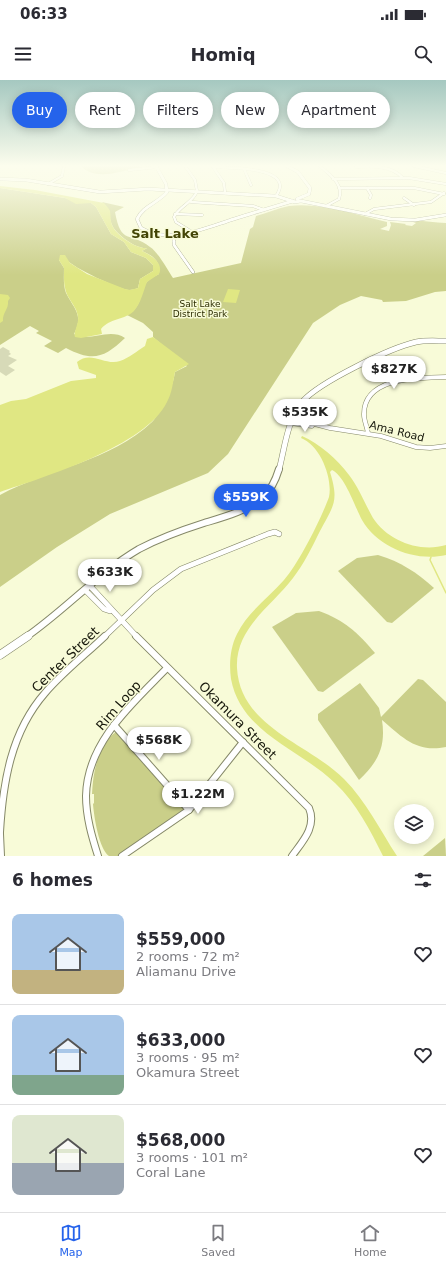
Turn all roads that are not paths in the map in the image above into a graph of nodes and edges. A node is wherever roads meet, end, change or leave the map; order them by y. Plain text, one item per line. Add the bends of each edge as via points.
1 (155, 202) edge
2 (191, 202) edge
3 (194, 202) edge
4 (287, 202) edge
5 (310, 202) edge
6 (333, 202) edge
7 (410, 202) edge
8 (430, 202) edge
9 (414, 205) junction
10 (326, 206) junction
11 (264, 210) junction
12 (175, 214) junction
13 (365, 214) junction
14 (202, 215) dead end
15 (446, 215) edge
16 (192, 232) junction
17 (173, 235) junction
18 (193, 272) dead end
19 (446, 341) edge
20 (446, 377) edge
21 (292, 420) junction
22 (368, 433) junction
23 (446, 446) edge
24 (279, 534) dead end
25 (88, 589) junction
26 (121, 622) junction
27 (0, 655) edge
28 (167, 668) junction
29 (114, 725) junction
30 (243, 742) junction
31 (189, 810) junction
32 (0, 833) edge
33 (1, 856) edge
34 (98, 856) edge
35 (122, 856) edge
36 (292, 856) edge

1 - 17 street via 140,212 137,221 141,228 148,232
2 - 12 street
3 - 11 street via 253,206
4 - 11 street
5 - 10 street
6 - 10 street
7 - 9 street
8 - 9 street
9 - 13 street via 374,209
10 - 13 street
11 - 16 street
12 - 14 street
12 - 16 street via 176,222
13 - 15 street via 402,220
16 - 17 street
17 - 18 street via 174,245
19 - 21 street via 417,342 385,351 315,390 302,401
20 - 22 street via 397,381 376,389 369,396 364,408
21 - 22 street, Ama Road
21 - 25 street via 276,476 263,497 253,505 232,514 147,545 116,565
22 - 23 street, Ama Road via 416,447
24 - 26 street, Center Street via 268,534 182,569 158,587
25 - 26 street, Okamura Street via 104,609 110,611
25 - 27 street via 44,625
26 - 28 street, Okamura Street
26 - 32 street, Center Street via 52,686 27,718 10,759
28 - 29 street, Rim Loop
28 - 30 street, Okamura Street
29 - 31 street
29 - 34 street, Rim Loop via 97,749 86,783 87,818
30 - 31 street
30 - 36 street, Okamura Street via 311,811 312,825
31 - 35 street
32 - 33 street, Center Street

